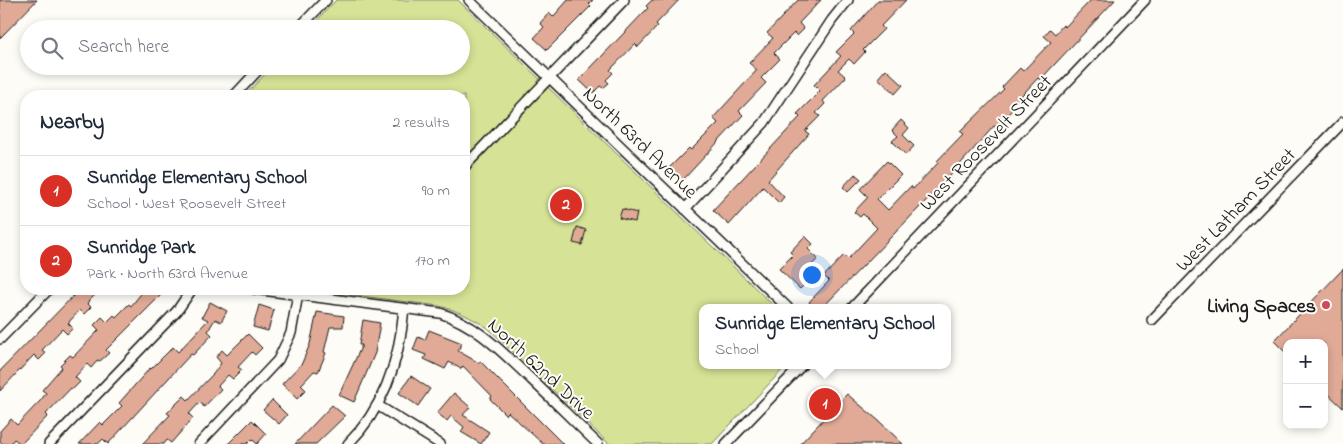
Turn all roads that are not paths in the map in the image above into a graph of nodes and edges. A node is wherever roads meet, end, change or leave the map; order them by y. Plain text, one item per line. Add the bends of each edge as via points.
1 (326, 0) edge
2 (469, 0) edge
3 (624, 0) edge
4 (848, 0) edge
5 (1145, 0) edge
6 (307, 20) edge
7 (254, 75) edge
8 (550, 78) junction
9 (240, 90) edge
10 (1343, 122) edge
11 (470, 162) edge
12 (685, 209) junction
13 (43, 295) edge
14 (188, 295) edge
15 (298, 295) edge
16 (306, 295) edge
17 (784, 304) edge
18 (856, 304) edge
19 (404, 308) junction
20 (1152, 320) dead end
21 (0, 340) edge
22 (798, 369) edge
23 (377, 405) junction
24 (49, 444) edge
25 (198, 444) edge
26 (348, 444) edge
27 (440, 444) edge
28 (598, 444) edge
29 (726, 444) edge

1 - 6 street
2 - 8 street, North 63rd Avenue
3 - 8 street
4 - 12 street via 764,123
5 - 18 street, West Roosevelt Street
7 - 9 street
8 - 11 street
8 - 12 street, North 63rd Avenue
10 - 20 street, West Latham Street
12 - 17 street, North 63rd Avenue
13 - 21 street
14 - 24 street via 177,311
15 - 25 street via 288,342 278,360
16 - 19 street, North 62nd Drive
19 - 23 street via 394,361
19 - 28 street, North 62nd Drive via 440,313 477,330
22 - 29 street
23 - 26 street
23 - 27 street

